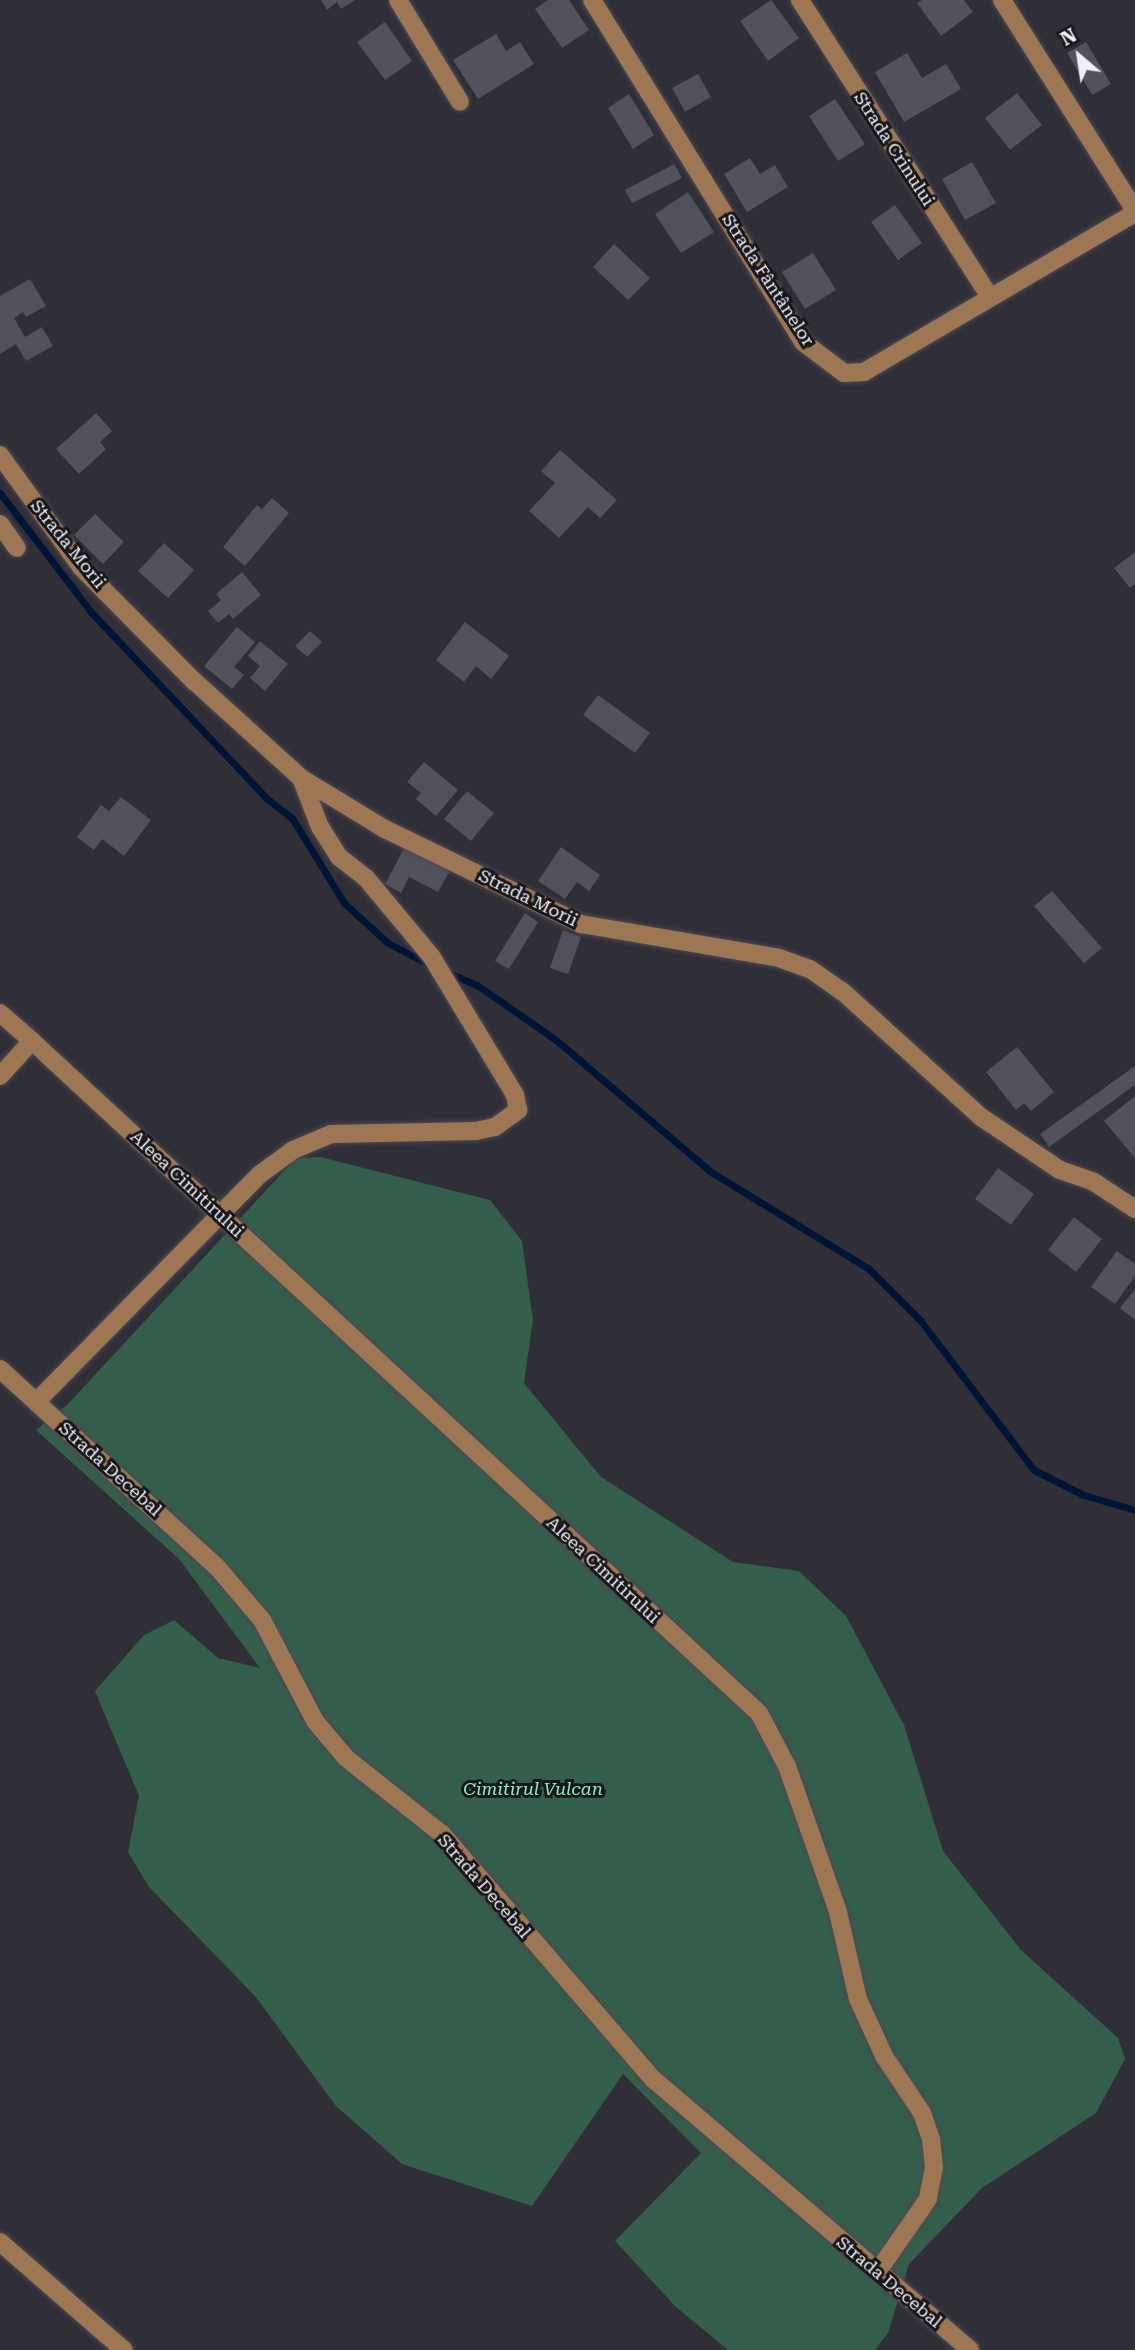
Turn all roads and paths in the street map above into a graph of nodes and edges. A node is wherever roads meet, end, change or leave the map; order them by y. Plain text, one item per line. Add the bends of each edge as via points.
1 (398, 0) edge
2 (592, 0) edge
3 (800, 0) edge
4 (1002, 0) edge
5 (460, 102) dead end
6 (1135, 211) edge
7 (990, 297) junction
8 (0, 455) edge
9 (0, 524) edge
10 (17, 548) dead end
11 (301, 778) junction
12 (0, 1013) edge
13 (32, 1041) junction
14 (0, 1076) edge
15 (1135, 1209) edge
16 (220, 1215) junction
17 (0, 1369) edge
18 (36, 1402) junction
19 (0, 2242) edge
20 (878, 2271) junction
21 (124, 2350) edge
22 (970, 2350) edge

1 - 5 street
2 - 7 street, Strada Fântânelor via 803,342 823,361 844,373 864,372
3 - 7 street, Strada Crinului
4 - 6 street
6 - 7 street, Strada Fântânelor
8 - 11 street, Strada Morii via 82,567 194,681
9 - 10 street
11 - 15 street, Strada Morii via 385,829 581,924 779,958 810,969 842,990 981,1117 1060,1170 1094,1182
11 - 16 street via 320,827 339,857 366,878 431,956 456,994 466,1021 515,1094 518,1110 495,1127 476,1131 331,1134 309,1140 278,1160
12 - 13 street, Aleea Cimitirului
13 - 14 street
13 - 16 street, Aleea Cimitirului
16 - 18 street
16 - 20 street, Aleea Cimitirului via 731,1689 746,1698 769,1729 838,1912 858,1999 884,2056 922,2113 931,2139 934,2167 928,2199
17 - 18 street, Strada Decebal
18 - 20 street, Strada Decebal via 217,1567 262,1620 314,1721 346,1758 442,1834 653,2079
19 - 21 street
20 - 22 street, Strada Decebal

